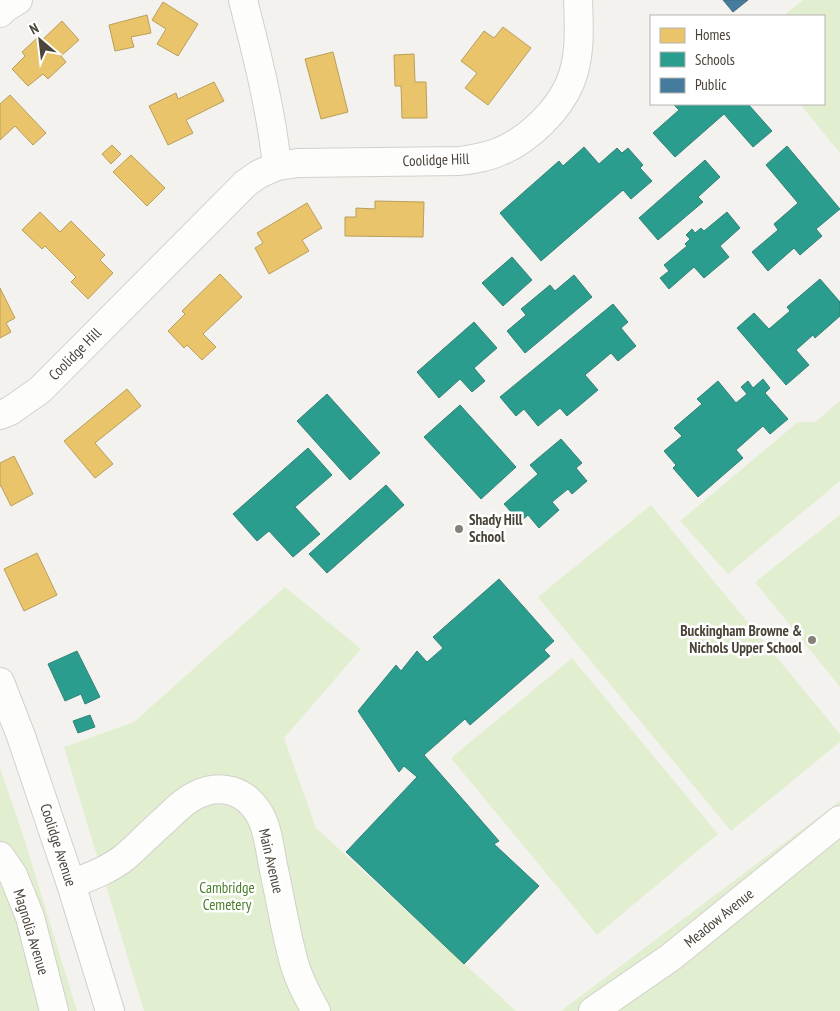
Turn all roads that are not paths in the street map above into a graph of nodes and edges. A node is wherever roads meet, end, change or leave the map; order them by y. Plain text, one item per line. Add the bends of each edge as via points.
1 (243, 0) edge
2 (578, 0) edge
3 (277, 166) junction
4 (0, 415) edge
5 (0, 682) edge
6 (840, 820) edge
7 (0, 856) edge
8 (71, 884) junction
9 (103, 1009) edge
10 (54, 1011) edge
11 (316, 1011) edge
12 (593, 1011) edge

1 - 3 street via 263,78
2 - 3 street, Coolidge Hill via 579,45 570,83 536,128 501,152 460,161 315,162
3 - 4 street, Coolidge Hill via 246,183 40,390
5 - 8 street, Coolidge Avenue
6 - 12 street, Meadow Avenue via 671,957
7 - 10 street, Magnolia Avenue via 13,875 30,917
8 - 9 street, Coolidge Avenue
8 - 11 street, Main Avenue via 124,858 182,804 195,796 210,790 240,793 260,816 266,832 296,966

